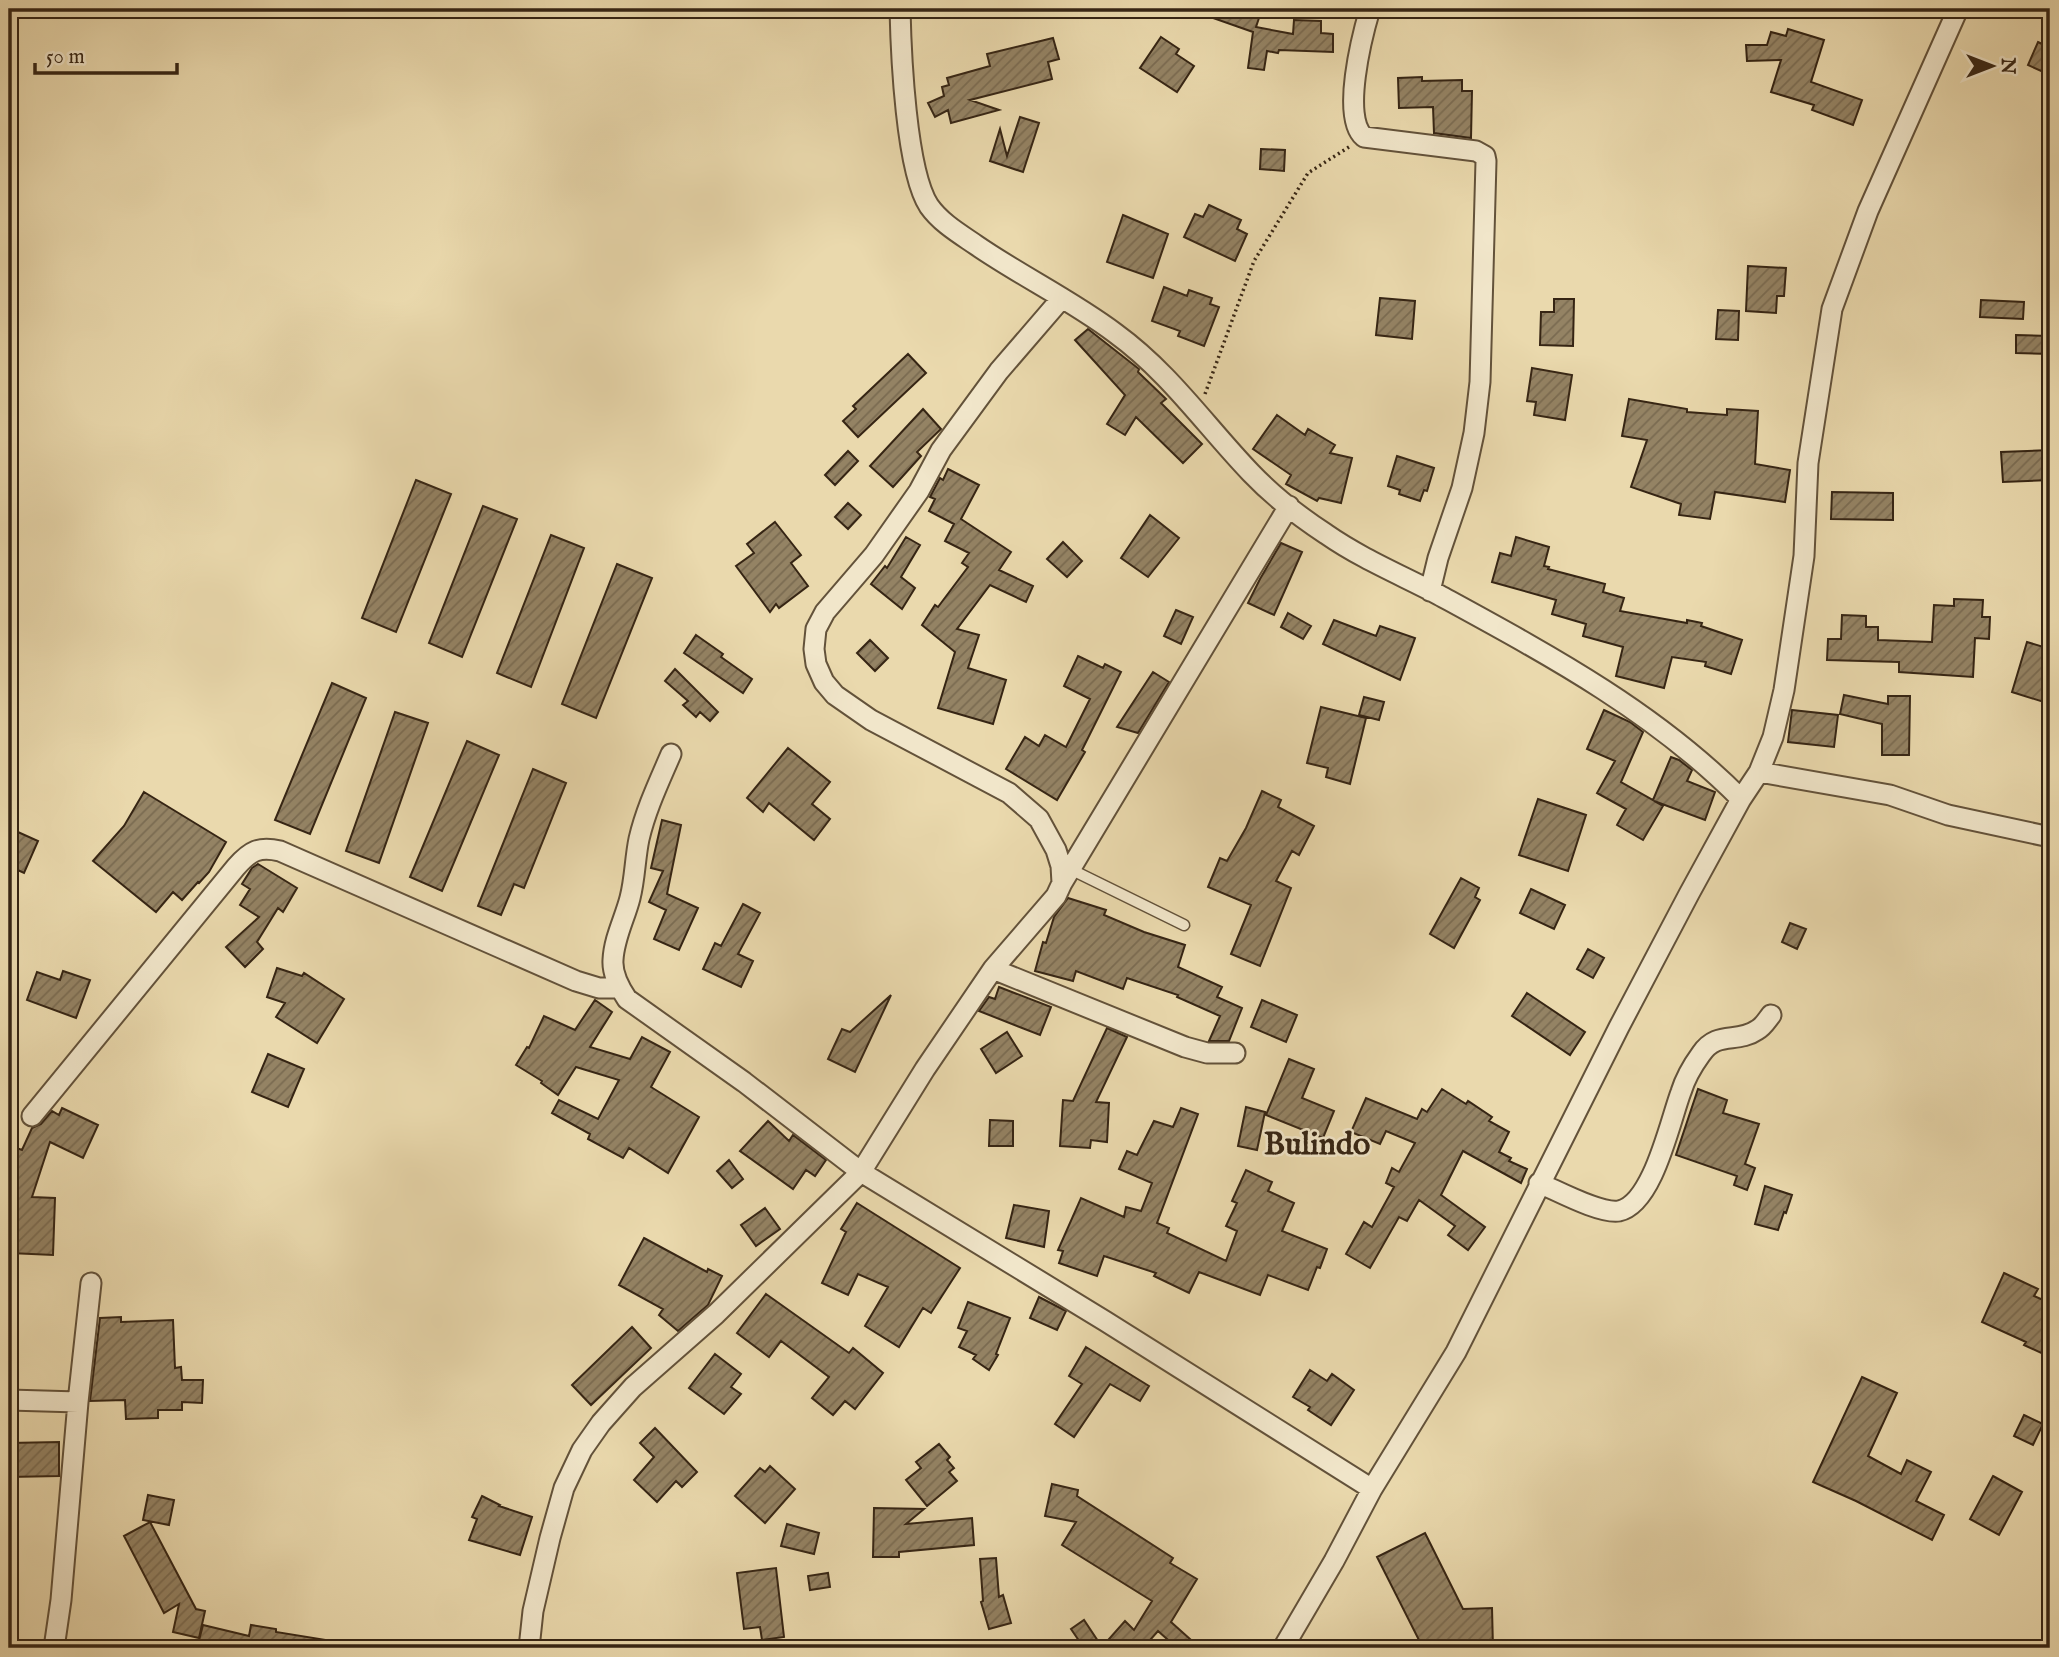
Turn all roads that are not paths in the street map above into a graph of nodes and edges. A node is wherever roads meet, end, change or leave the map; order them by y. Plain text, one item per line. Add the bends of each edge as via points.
1 (900, 9) edge
2 (1370, 9) edge
3 (1958, 9) edge
4 (1061, 299) junction
5 (1289, 506) junction
6 (1430, 591) junction
7 (671, 754) dead end
8 (1759, 772) junction
9 (1741, 799) junction
10 (2050, 837) edge
11 (1066, 876) junction
12 (1184, 925) dead end
13 (993, 970) junction
14 (619, 988) junction
15 (1772, 1015) dead end
16 (1235, 1052) dead end
17 (32, 1116) dead end
18 (861, 1172) junction
19 (1539, 1183) junction
20 (91, 1283) dead end
21 (9, 1400) edge
22 (78, 1402) junction
23 (1372, 1489) junction
24 (54, 1648) edge
25 (529, 1648) edge
26 (1283, 1648) edge

1 - 4 street via 902,60 921,192 947,225
2 - 6 street via 1354,77 1359,133 1485,156 1480,382 1474,433
3 - 8 street via 1868,211 1832,309 1808,463 1804,556 1784,690
4 - 5 street via 1098,320 1152,362 1252,474
4 - 11 street via 999,371 941,450 919,491 874,555 825,612 816,629 814,649 824,682 835,695 871,720 1009,793 1039,819
5 - 6 street via 1328,536
5 - 11 street
6 - 9 street via 1616,696 1712,769
7 - 14 street via 647,812 631,894 616,941 613,961
8 - 9 street
8 - 10 street via 1890,795 1948,815
9 - 19 street
11 - 12 lane
11 - 13 street via 1056,895
13 - 16 street via 1185,1047 1207,1053
13 - 18 street
14 - 17 street via 576,981 280,851 256,849 236,867
14 - 18 street via 627,999
15 - 19 street via 1758,1030 1716,1040 1701,1054 1682,1089 1652,1177 1631,1207 1617,1211 1600,1208
18 - 23 street
18 - 25 street via 716,1314 633,1387 582,1450 564,1488 550,1538
19 - 23 street via 1457,1352
20 - 22 street
21 - 22 street
22 - 24 street
23 - 26 street

